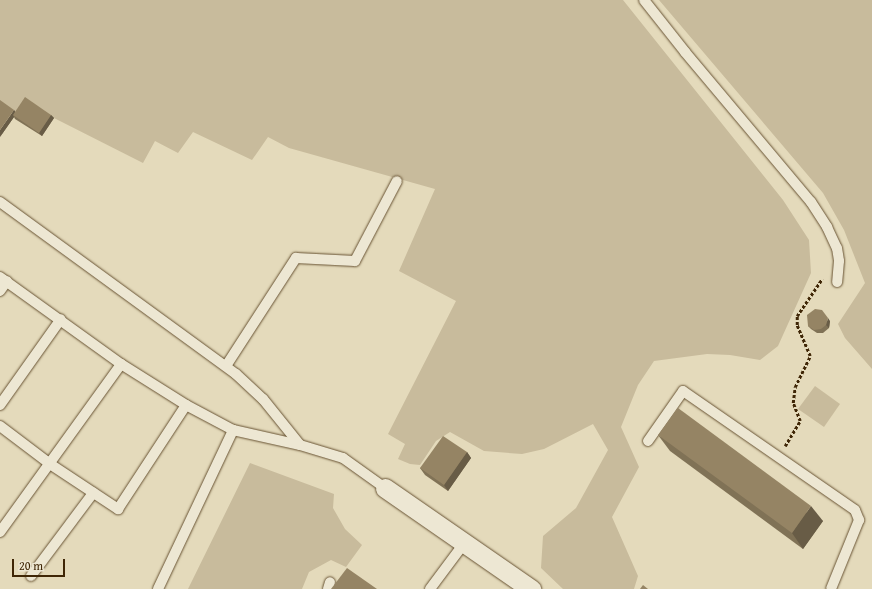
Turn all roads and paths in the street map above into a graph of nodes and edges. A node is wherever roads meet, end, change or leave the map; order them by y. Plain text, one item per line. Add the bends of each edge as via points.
1 (644, 0) edge
2 (397, 181) dead end
3 (0, 202) edge
4 (3, 279) edge
5 (837, 282) dead end
6 (0, 291) edge
7 (813, 292) dead end
8 (61, 319) junction
9 (121, 364) junction
10 (226, 366) junction
11 (0, 405) edge
12 (186, 405) junction
13 (0, 426) edge
14 (233, 430) junction
15 (648, 441) dead end
16 (300, 445) junction
17 (777, 458) junction
18 (50, 464) junction
19 (385, 488) joint
20 (93, 494) junction
21 (0, 532) edge
22 (465, 542) junction
23 (31, 576) dead end
24 (158, 589) edge
25 (430, 589) edge
26 (531, 589) edge
27 (831, 589) edge

1 - 5 lane via 811,202 837,248
2 - 10 lane via 355,261 296,258
3 - 10 lane
4 - 6 lane
4 - 8 lane
7 - 17 path via 797,316 797,325 810,356 795,387 793,403 800,421
8 - 9 lane
8 - 11 lane
9 - 12 lane
9 - 18 lane
10 - 16 lane via 262,399
12 - 14 lane
12 - 20 lane via 118,508
13 - 18 lane
14 - 16 lane
14 - 24 lane
15 - 17 lane via 683,391
16 - 19 lane via 343,458
17 - 27 lane via 855,510 859,520
18 - 20 lane
18 - 21 lane
19 - 22 street
20 - 23 lane
22 - 25 lane
22 - 26 street

